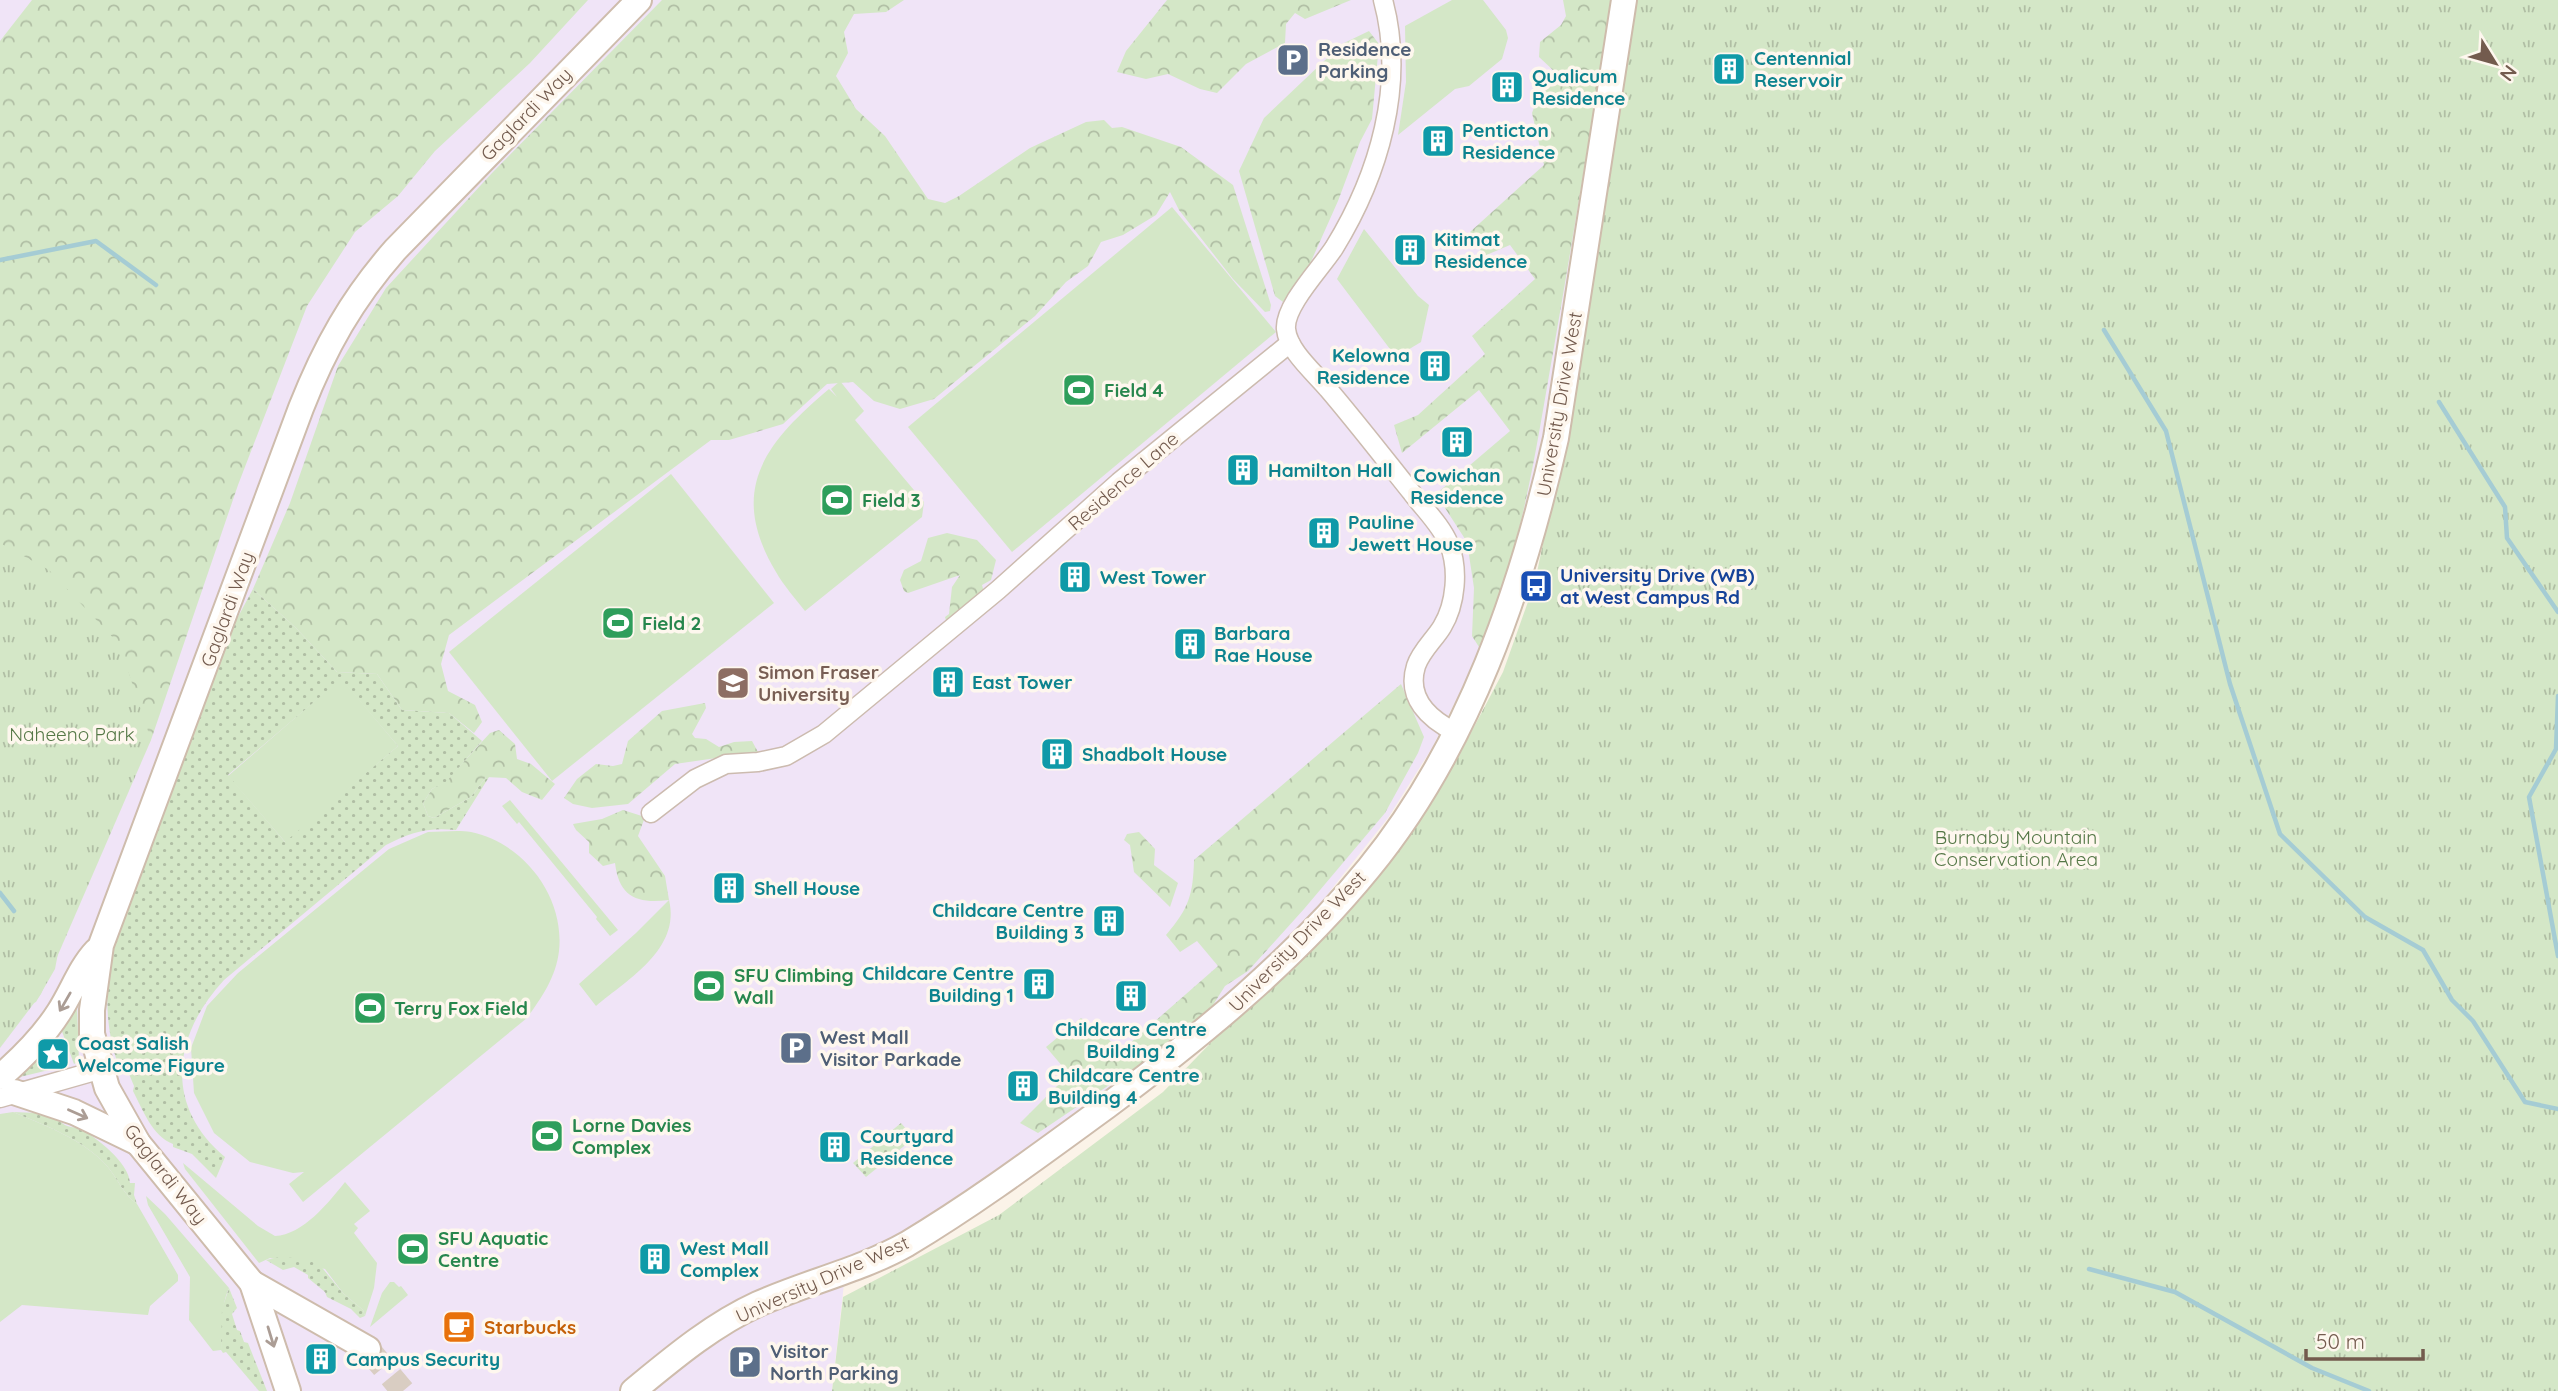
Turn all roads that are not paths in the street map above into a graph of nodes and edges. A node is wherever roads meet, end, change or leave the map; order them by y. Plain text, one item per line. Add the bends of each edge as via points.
1 (639, 0) edge
2 (1383, 0) edge
3 (1624, 0) edge
4 (1290, 343) junction
5 (1455, 732) junction
6 (651, 813) dead end
7 (101, 945) junction
8 (102, 1069) junction
9 (5, 1089) edge
10 (138, 1143) junction
11 (252, 1283) junction
12 (368, 1349) tunnel mouth
13 (288, 1391) edge
14 (633, 1391) edge

1 - 7 street, Gaglardi Way via 395,250 333,334 301,408
2 - 4 street via 1393,54 1381,141 1335,246 1292,307 1286,331
3 - 5 street, University Drive West via 1556,438 1540,510 1489,659
4 - 5 street via 1361,427 1448,544 1453,562 1451,605 1416,667 1414,687 1422,709
4 - 6 street, Residence Lane via 824,734 786,756 726,764 695,779
5 - 14 street, University Drive West via 1419,797 1372,865 1226,1014 981,1198 902,1246 735,1315
7 - 8 street, Gaglardi Way via 92,1034
7 -> 9 street
8 - 9 street
8 - 10 street, Gaglardi Way
9 -> 10 street via 74,1112
10 - 11 street, Gaglardi Way
11 - 12 street, Gaglardi Way
11 -> 13 street, Gaglardi Way

